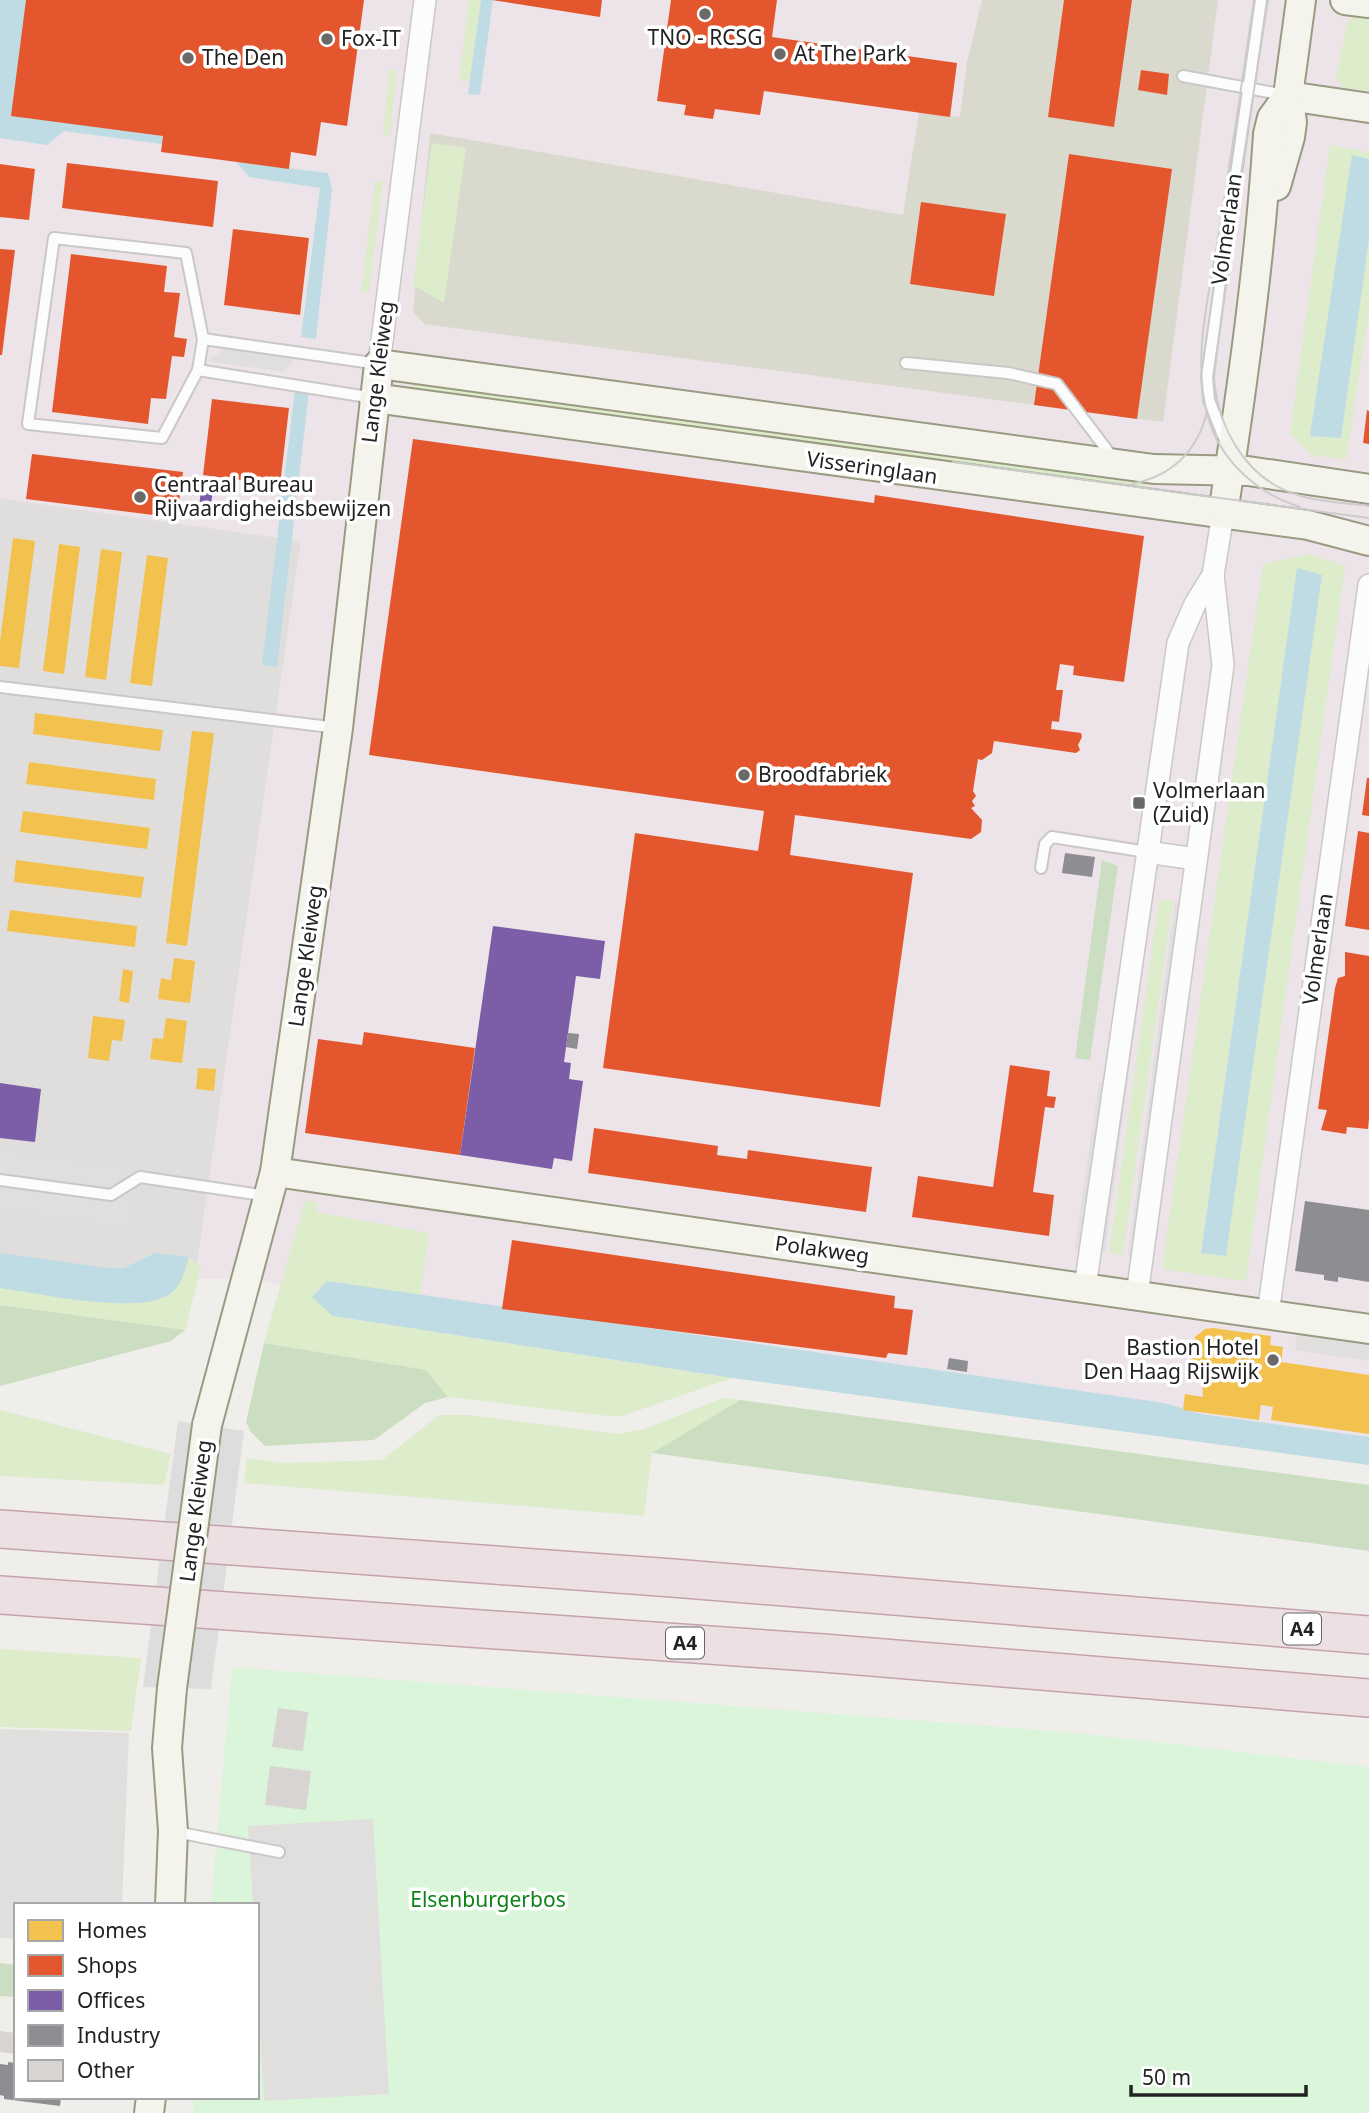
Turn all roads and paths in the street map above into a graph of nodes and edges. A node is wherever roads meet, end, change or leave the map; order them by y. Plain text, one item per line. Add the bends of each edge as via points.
1 (425, 0) edge
2 (1261, 0) edge
3 (1301, 0) edge
4 (1345, 0) edge
5 (1369, 4) edge
6 (1183, 76) dead end
7 (1248, 87) junction
8 (1288, 96) junction
9 (1369, 108) edge
10 (203, 339) junction
11 (906, 363) dead end
12 (379, 364) junction
13 (198, 370) junction
14 (373, 398) junction
15 (1232, 462) junction
16 (1117, 463) junction
17 (1369, 489) edge
18 (1223, 514) junction
19 (1369, 541) edge
20 (1213, 575) junction
21 (1369, 585) edge
22 (0, 687) edge
23 (338, 728) junction
24 (1147, 852) junction
25 (1196, 859) junction
26 (1041, 869) dead end
27 (0, 1180) edge
28 (272, 1184) junction
29 (1085, 1287) junction
30 (1137, 1295) junction
31 (1268, 1314) junction
32 (1369, 1329) edge
33 (0, 1529) edge
34 (0, 1595) edge
35 (1369, 1614) edge
36 (1235, 1623) junction
37 (1369, 1635) edge
38 (1369, 1698) edge
39 (173, 1831) junction
40 (279, 1852) dead end
41 (170, 1903) edge

1 - 12 street, Lange Kleiweg
2 - 7 lane, Volmerlaan
3 - 8 street, Volmerlaan
4 - 5 street
6 - 7 lane
7 - 8 lane
7 - 15 lane, Volmerlaan via 1207,377 1214,419
8 - 9 street
8 - 15 street, Volmerlaan via 1290,137 1262,232
10 - 12 lane
10 - 13 lane
10 - 13 lane via 186,253 54,238 28,424 162,438
11 - 16 lane via 1008,373 1057,384
12 - 14 street, Lange Kleiweg
12 - 16 street, Visseringlaan
13 - 14 lane
14 - 18 street, Visseringlaan
14 - 23 street, Lange Kleiweg
15 - 16 street, Visseringlaan via 1172,471
15 - 17 street, Visseringlaan
15 - 18 street, Volmerlaan
18 - 19 street, Visseringlaan via 1308,525
18 - 20 street, Volmerlaan
20 - 24 street, Volmerlaan via 1178,643
20 - 25 street, Volmerlaan via 1223,665
21 - 31 street, Volmerlaan
22 - 23 lane
23 - 28 street, Lange Kleiweg
24 - 25 street
24 - 26 lane via 1052,836 1045,844
24 - 29 street, Volmerlaan
25 - 30 street, Volmerlaan
27 - 28 lane via 111,1195 140,1177
28 - 29 street, Polakweg
28 - 39 street, Lange Kleiweg, bridge via 206,1425 166,1748
29 - 30 street, Polakweg
30 - 31 street, Polakweg
31 - 32 street, Polakweg
33 - 36 highway, A4
34 - 38 highway, A4 via 796,1651
35 - 36 highway, A4
36 - 37 highway, A4
39 - 40 lane
39 - 41 street, Lange Kleiweg

